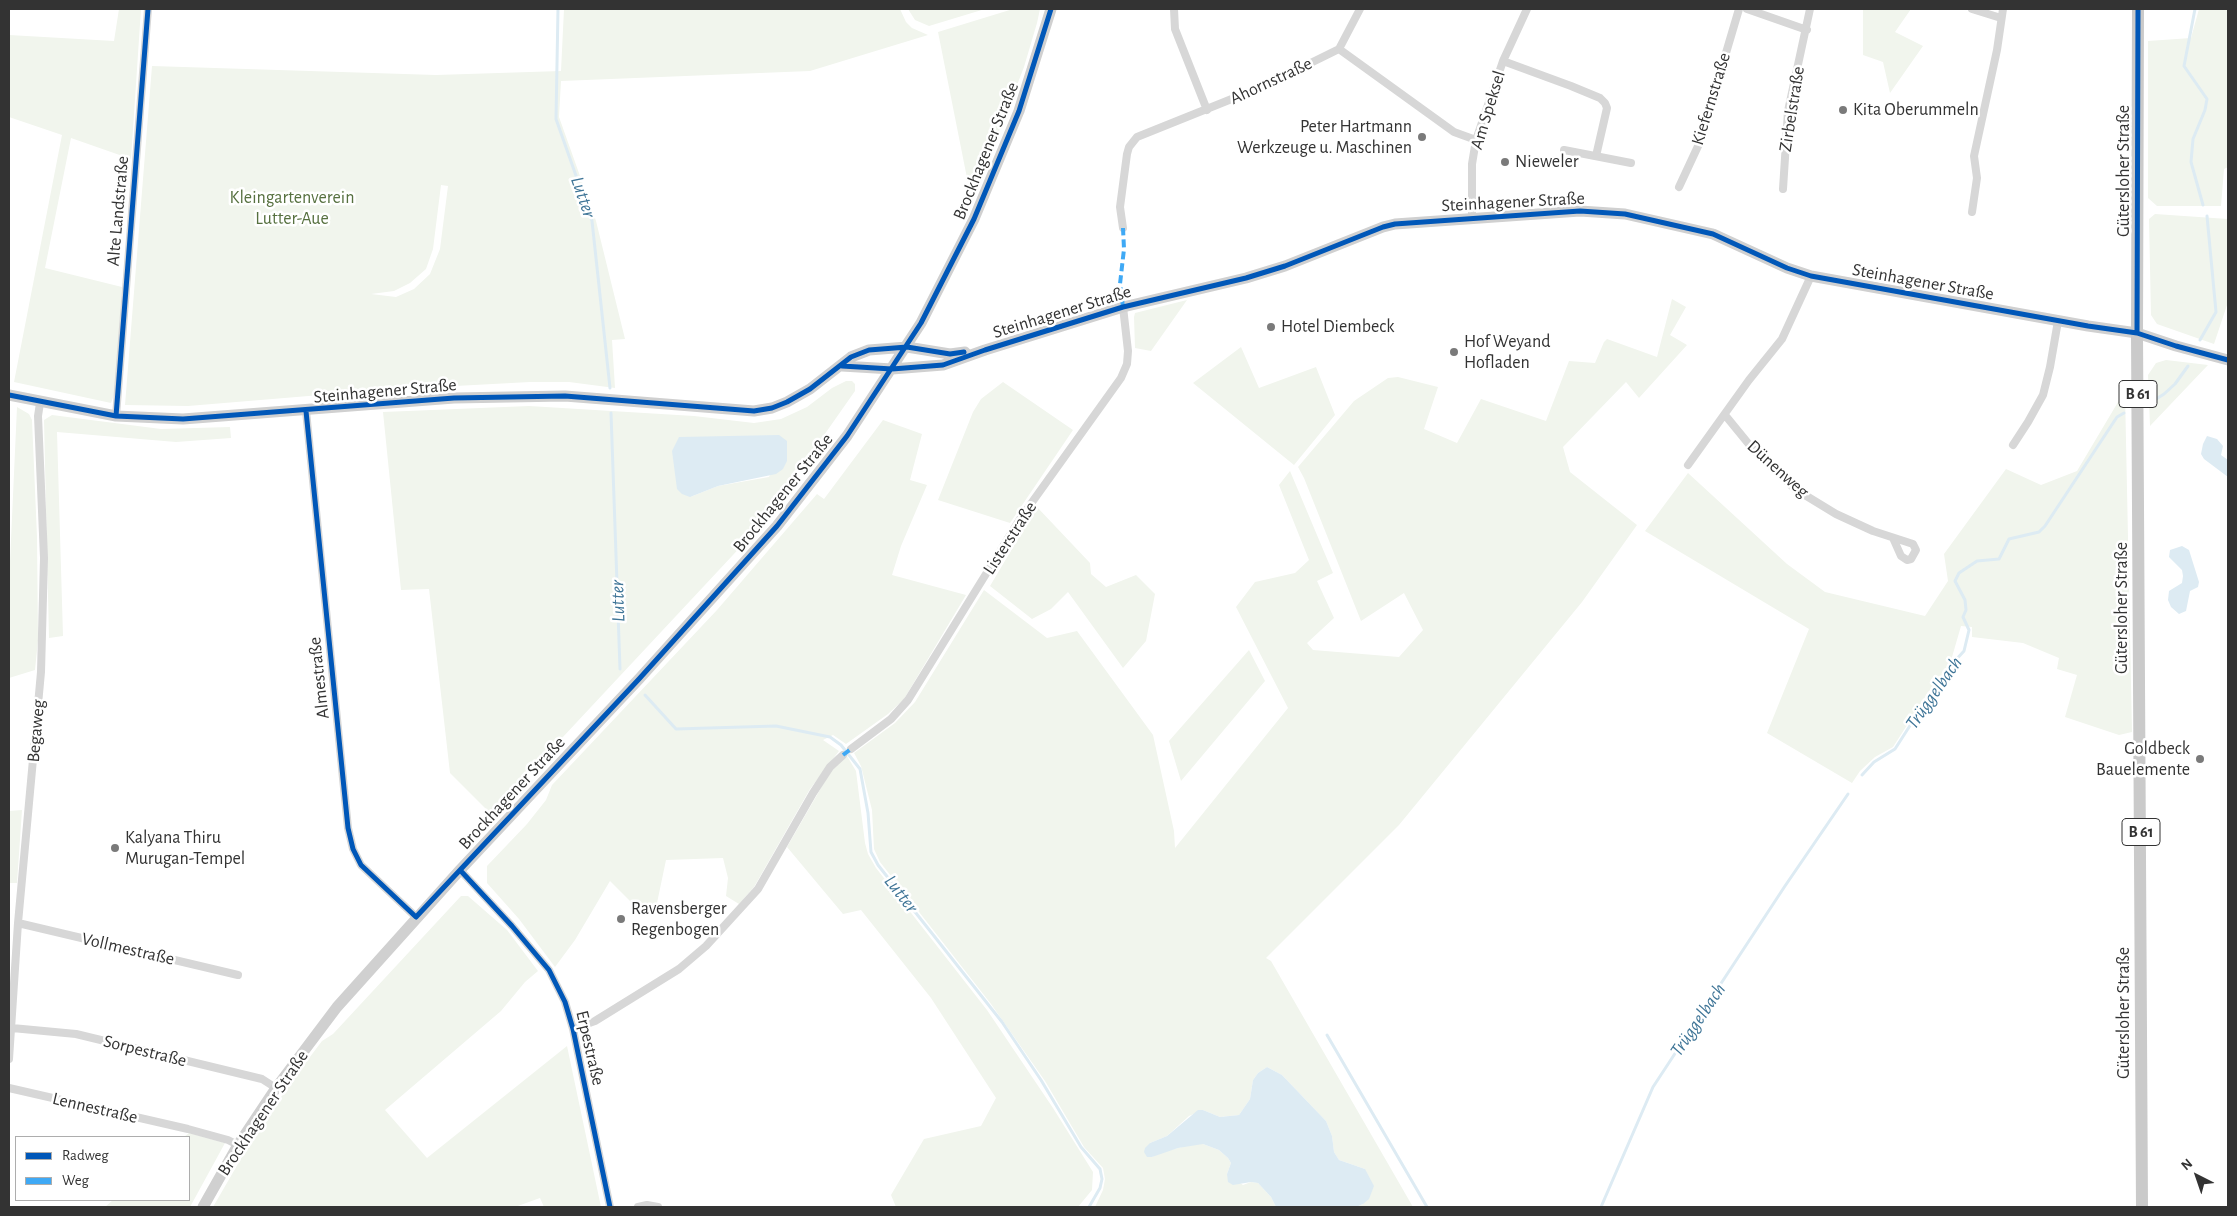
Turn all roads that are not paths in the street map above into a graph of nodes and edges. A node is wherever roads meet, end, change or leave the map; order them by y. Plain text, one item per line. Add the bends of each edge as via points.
1 (148, 9) edge
2 (1051, 9) edge
3 (1174, 9) edge
4 (1360, 9) edge
5 (1527, 9) edge
6 (1739, 9) edge
7 (1747, 9) edge
8 (1810, 9) edge
9 (1972, 9) edge
10 (2003, 9) edge
11 (2138, 9) edge
12 (2001, 18) junction
13 (1806, 30) junction
14 (1339, 49) junction
15 (1503, 61) junction
16 (1207, 110) junction
17 (1476, 140) junction
18 (1564, 150) dead end
19 (1596, 156) junction
20 (1630, 163) dead end
21 (1679, 188) dead end
22 (1783, 190) dead end
23 (1972, 212) dead end
24 (1472, 217) junction
25 (1123, 228) dead end
26 (1811, 276) junction
27 (1123, 307) junction
28 (2058, 321) junction
29 (2137, 333) junction
30 (906, 346) junction
31 (985, 350) junction
32 (2228, 360) edge
33 (842, 366) junction
34 (892, 369) junction
35 (9, 395) edge
36 (40, 403) junction
37 (306, 410) junction
38 (1725, 415) junction
39 (116, 416) junction
40 (2012, 445) dead end
41 (1688, 465) dead end
42 (1893, 538) dead end
43 (851, 749) dead end
44 (842, 755) dead end
45 (460, 870) junction
46 (416, 917) junction
47 (18, 923) junction
48 (238, 975) dead end
49 (12, 1028) junction
50 (573, 1028) junction
51 (9, 1059) edge
52 (9, 1088) edge
53 (276, 1088) junction
54 (238, 1145) junction
55 (203, 1207) edge
56 (610, 1207) edge
57 (638, 1207) edge
58 (658, 1207) edge
59 (2142, 1207) edge

1 - 39 street, Alte Landstraße
2 - 30 main road, Brockhagener Straße via 999,163 947,275
3 - 16 street via 1175,29
4 - 14 street
5 - 15 street, Am Speksel
6 - 21 street, Kiefernstraße via 1699,144
7 - 13 street
8 - 13 street, Zirbelstraße
9 - 12 street
10 - 12 street
11 - 29 main road, Gütersloher Straße / B 61
12 - 23 street via 1974,156 1977,178
13 - 22 street, Zirbelstraße via 1788,111
14 - 16 street, Ahornstraße
14 - 17 street via 1454,132
15 - 17 street, Am Speksel
15 - 19 street via 1571,86 1605,103 1607,108
16 - 25 street, Ahornstraße via 1143,134 1129,147 1120,207
17 - 24 street, Am Speksel via 1472,164
18 - 19 street
19 - 20 street
24 - 26 main road, Steinhagener Straße via 1580,211 1625,214 1720,236
24 - 27 main road, Steinhagener Straße via 1383,226 1285,266
26 - 28 main road, Steinhagener Straße
26 - 38 street via 1782,338
27 - 31 main road, Steinhagener Straße
27 - 43 street, Listerstraße via 1128,351 1127,364 1120,378 1020,519 908,700 891,719
28 - 29 main road, Steinhagener Straße
28 - 40 street via 2043,395
29 - 32 main road, Steinhagener Straße
29 - 59 main road, Gütersloher Straße / B 61
30 - 31 main road, Steinhagener Straße via 950,354
30 - 33 main road, Steinhagener Straße via 869,350 851,357
30 - 34 main road, Brockhagener Straße
31 - 34 main road, Steinhagener Straße via 943,365
33 - 34 main road, Steinhagener Straße
33 - 37 main road, Steinhagener Straße via 787,402 754,411 565,396 454,398
34 - 45 main road, Brockhagener Straße via 847,436 777,526
35 - 36 main road, Steinhagener Straße
36 - 39 main road, Steinhagener Straße
36 - 47 street, Begaweg via 44,558 41,672
37 - 39 main road, Steinhagener Straße via 183,419
37 - 46 street, Almestraße via 348,828 361,864
38 - 41 street
38 - 42 street, Dünenweg via 1752,448 1795,489 1836,514
44 - 50 street, Erpestraße via 813,792 758,889 706,946 679,969 595,1021
45 - 46 main road, Brockhagener Straße
45 - 50 street, Erpestraße via 549,970 565,1002
46 - 53 main road, Brockhagener Straße via 337,1007
47 - 48 street, Vollmestraße
47 - 49 street, Begaweg
49 - 51 street, Begaweg
49 - 53 street, Sorpestraße via 76,1034 262,1079
50 - 56 street, Erpestraße
52 - 54 street, Lennestraße via 188,1129
53 - 54 main road, Brockhagener Straße
54 - 55 main road, Brockhagener Straße
57 - 58 street

